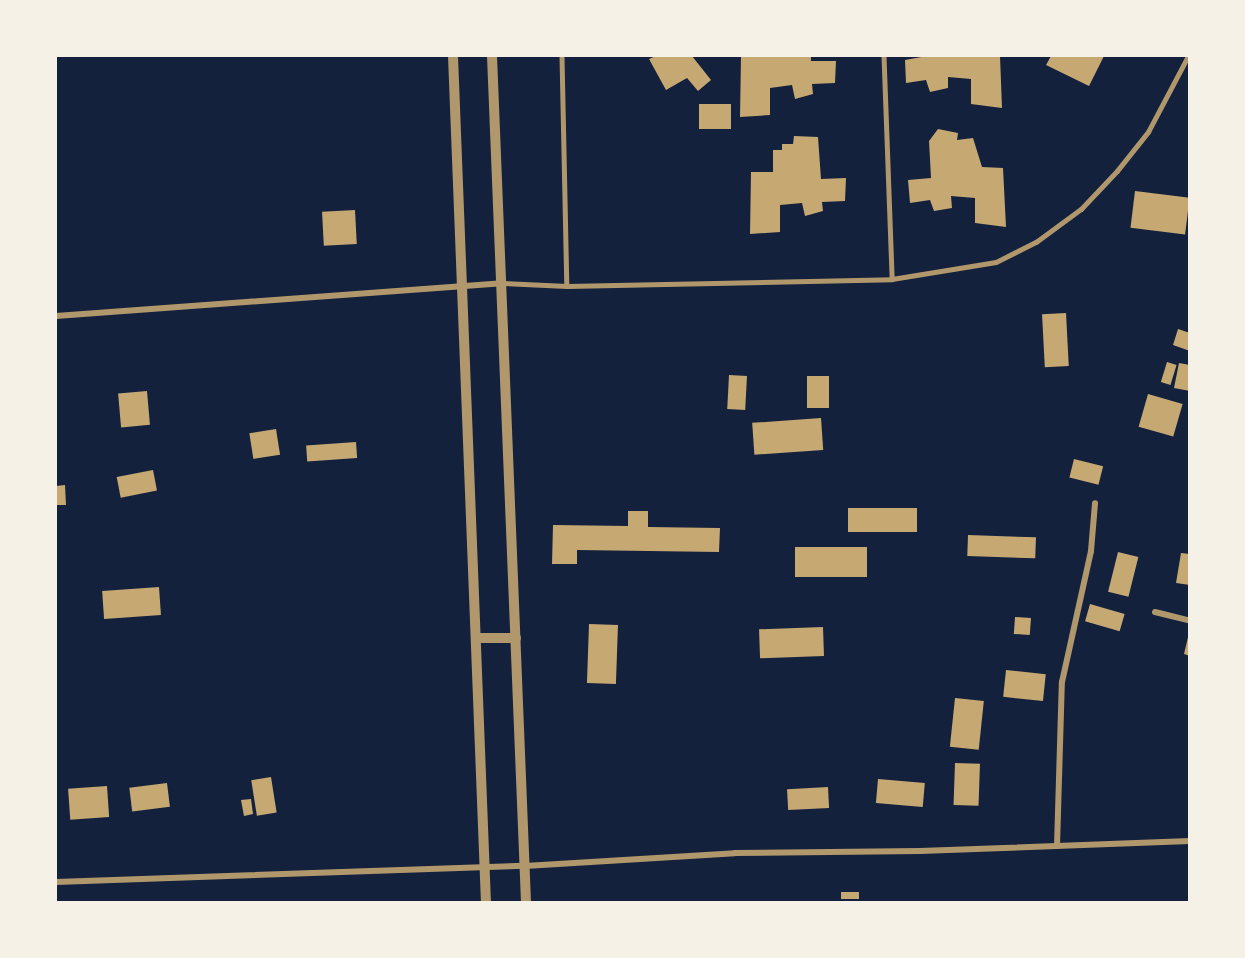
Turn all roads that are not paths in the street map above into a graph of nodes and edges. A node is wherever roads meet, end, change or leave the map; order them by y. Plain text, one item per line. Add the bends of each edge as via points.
1 (453, 56) edge
2 (492, 56) edge
3 (562, 56) edge
4 (884, 56) edge
5 (1188, 56) edge
6 (892, 279) junction
7 (503, 283) junction
8 (463, 284) junction
9 (567, 286) junction
10 (56, 316) edge
11 (1095, 503) dead end
12 (1155, 612) dead end
13 (1190, 621) edge
14 (477, 638) junction
15 (516, 638) junction
16 (1190, 841) edge
17 (1057, 846) junction
18 (525, 866) junction
19 (485, 867) junction
20 (56, 882) edge
21 (486, 903) edge
22 (526, 903) edge

1 - 8 street
2 - 7 street
3 - 9 lane
4 - 6 lane
5 - 6 lane via 1148,132 1117,171 1072,215 1036,242 996,262
6 - 9 lane
7 - 8 street
7 - 9 lane
7 - 15 street
8 - 10 street
8 - 14 street
11 - 17 street via 1091,551 1062,682
12 - 13 street
14 - 15 street
14 - 19 street
15 - 18 street
16 - 17 street
17 - 18 street via 735,853
18 - 19 street
18 - 22 street
19 - 20 street
19 - 21 street

